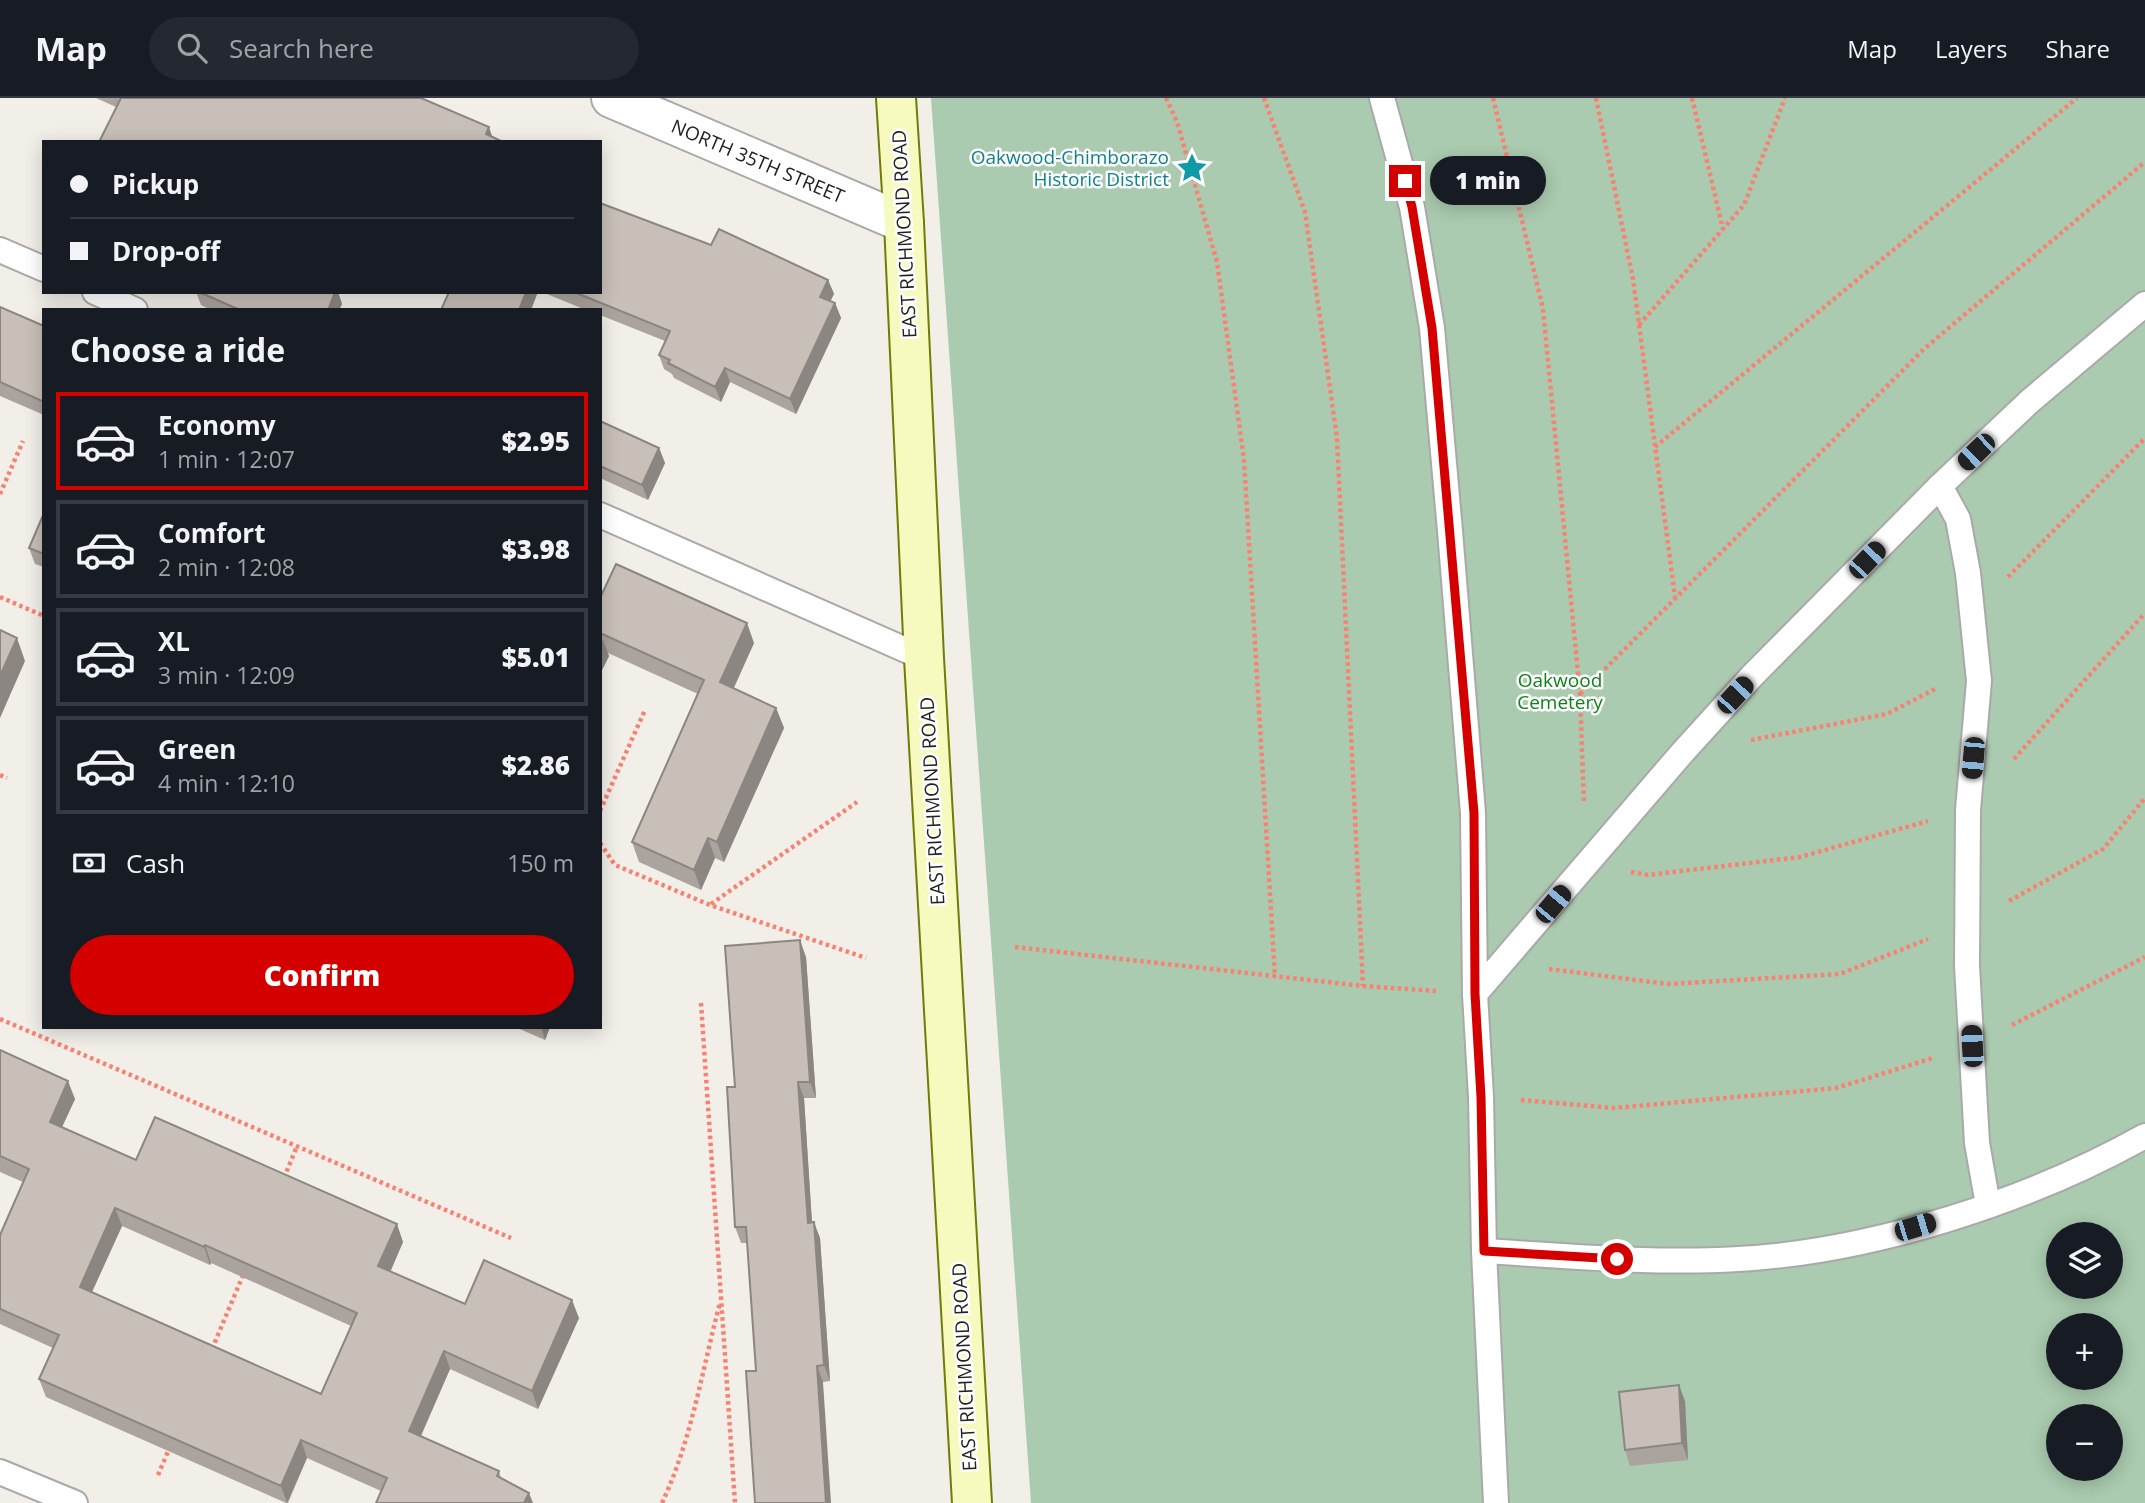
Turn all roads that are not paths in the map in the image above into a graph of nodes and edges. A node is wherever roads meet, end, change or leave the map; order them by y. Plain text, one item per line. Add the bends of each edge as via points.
1 (611, 98) edge
2 (896, 98) edge
3 (1382, 98) edge
4 (904, 223) junction
5 (0, 250) edge
6 (42, 269) edge
7 (99, 294) edge
8 (2145, 304) edge
9 (131, 308) edge
10 (1940, 486) junction
11 (602, 516) edge
12 (924, 658) junction
13 (1475, 994) junction
14 (2145, 1136) edge
15 (1988, 1205) junction
16 (1484, 1251) junction
17 (0, 1472) edge
18 (75, 1503) edge
19 (972, 1503) edge
20 (1496, 1503) edge

1 - 4 street, NORTH 35TH STREET
2 - 4 street, EAST RICHMOND ROAD
3 - 13 lane via 1412,207 1432,328 1474,813
4 - 12 street, EAST RICHMOND ROAD
5 - 6 lane
7 - 9 lane
8 - 10 lane via 2030,401
10 - 13 lane via 1682,753
10 - 15 lane via 1958,519 1979,681 1968,810 1967,966 1977,1143
11 - 12 lane
12 - 19 street, EAST RICHMOND ROAD
13 - 16 lane
14 - 15 lane via 2036,1188
15 - 16 lane via 1891,1235 1818,1251 1738,1259 1643,1261
16 - 20 lane
17 - 18 lane

